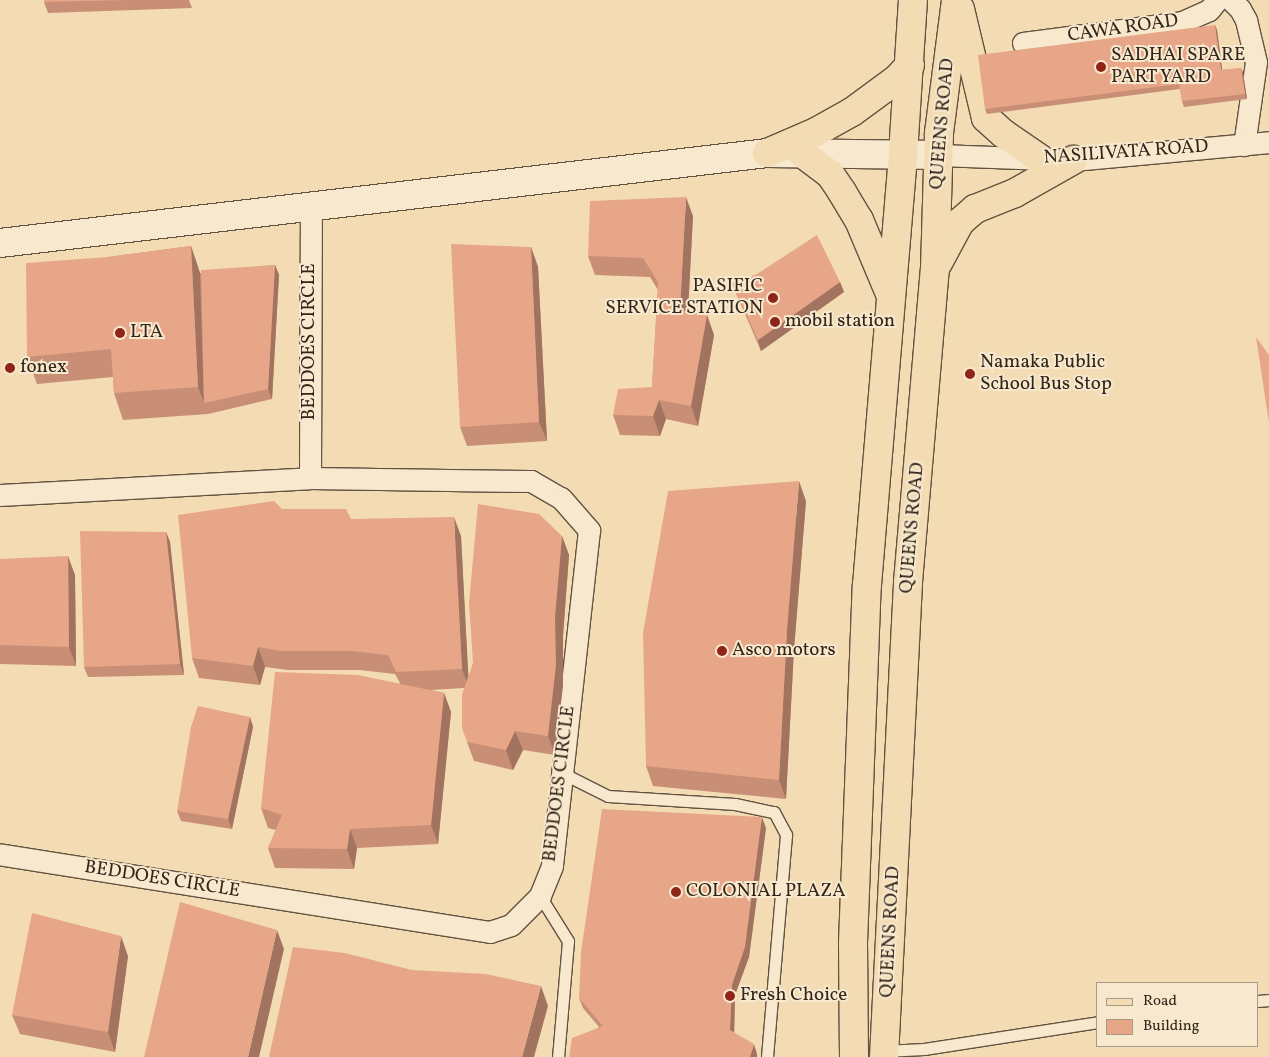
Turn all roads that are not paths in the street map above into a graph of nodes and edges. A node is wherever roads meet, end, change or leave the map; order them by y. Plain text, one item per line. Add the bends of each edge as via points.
1 (913, 0) edge
2 (957, 0) edge
3 (1217, 0) edge
4 (1231, 0) edge
5 (1023, 43) dead end
6 (910, 65) junction
7 (1269, 142) edge
8 (1244, 145) junction
9 (767, 153) junction
10 (802, 153) junction
11 (903, 154) junction
12 (939, 155) junction
13 (1042, 160) junction
14 (1072, 160) junction
15 (311, 206) junction
16 (0, 243) edge
17 (935, 269) junction
18 (892, 298) junction
19 (310, 478) junction
20 (0, 495) edge
21 (562, 772) junction
22 (0, 854) edge
23 (540, 896) junction
24 (1096, 1022) edge
25 (884, 1054) edge
26 (558, 1057) edge
27 (767, 1057) edge
28 (854, 1057) edge

1 - 6 main road, QUEENS ROAD
2 - 12 main road, QUEENS ROAD via 939,133
2 - 13 main road via 986,118
3 - 5 street, CAWA ROAD via 1209,10 1182,22
4 - 8 street via 1246,20 1256,62
6 - 9 main road via 891,84 852,112
6 - 11 main road, QUEENS ROAD
7 - 8 street, NASILIVATA ROAD
8 - 14 street, NASILIVATA ROAD
9 - 10 main road, NASILIVATA ROAD
9 - 15 main road, NASILIVATA ROAD
10 - 11 main road, NASILIVATA ROAD
10 - 18 main road via 830,174 842,192 859,220
11 - 12 main road, NASILIVATA ROAD
11 - 18 main road, QUEENS ROAD
12 - 13 street, NASILIVATA ROAD
12 - 17 main road, QUEENS ROAD
13 - 14 street, NASILIVATA ROAD
14 - 17 main road via 1015,193 975,209 960,222
15 - 16 main road, NASILIVATA ROAD
15 - 19 street, BEDDOES CIRCLE
17 - 25 main road, QUEENS ROAD via 908,582
18 - 28 main road, QUEENS ROAD via 867,585 854,943
19 - 20 street, BEDDOES CIRCLE
19 - 21 street, BEDDOES CIRCLE via 531,481 561,498 589,530
21 - 23 street, BEDDOES CIRCLE via 552,866
21 - 27 lane via 608,796 735,804 774,812 786,835
22 - 23 street, BEDDOES CIRCLE via 490,932 511,925
23 - 26 lane via 568,941
24 - 25 lane

